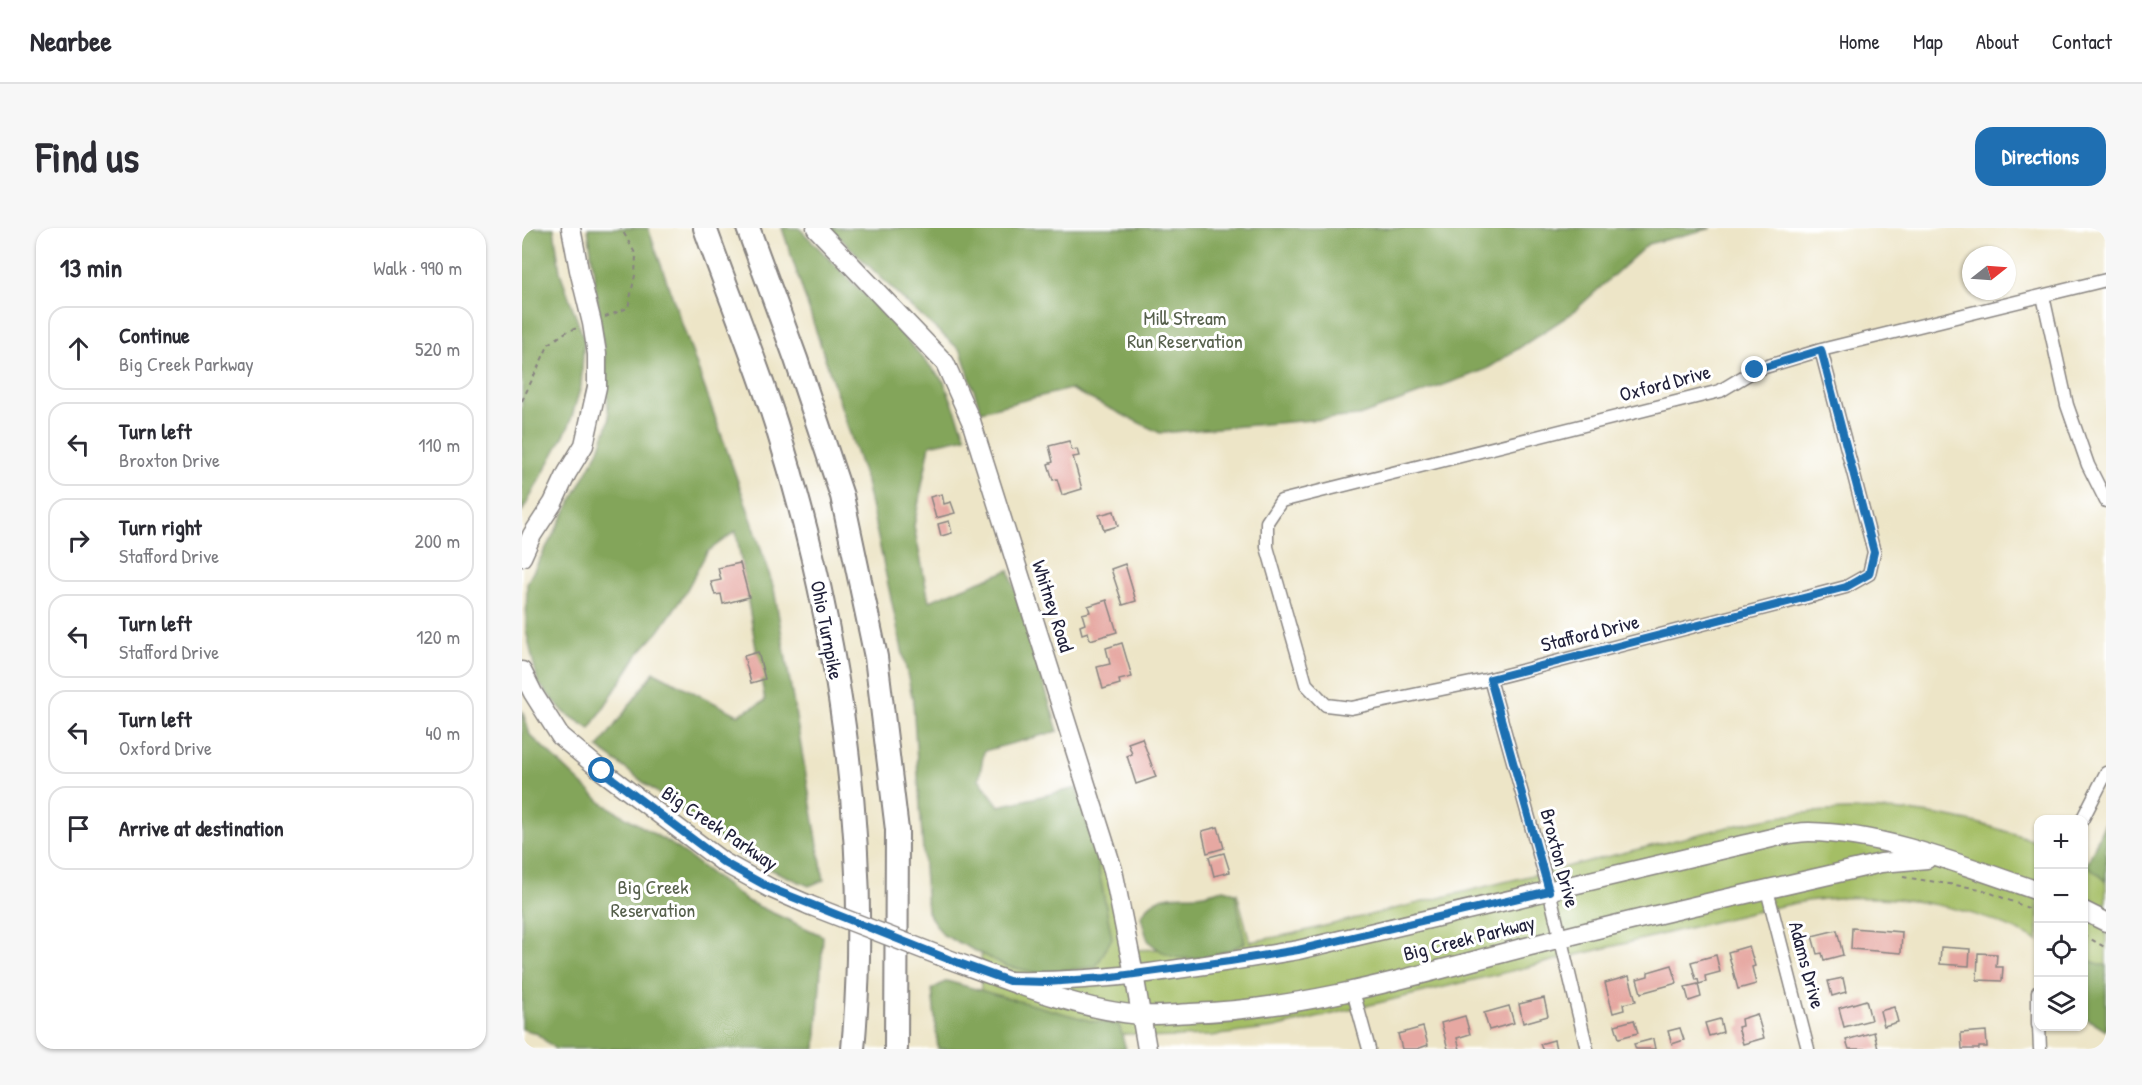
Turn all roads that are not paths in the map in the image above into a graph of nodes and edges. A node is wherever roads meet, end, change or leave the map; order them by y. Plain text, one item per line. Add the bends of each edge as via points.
1 (571, 228) edge
2 (705, 228) edge
3 (748, 228) edge
4 (816, 228) edge
5 (2106, 280) edge
6 (2043, 296) junction
7 (1821, 350) junction
8 (1300, 495) joint
9 (2106, 501) edge
10 (522, 557) edge
11 (522, 671) edge
12 (1490, 679) junction
13 (2106, 773) edge
14 (2084, 815) edge
15 (1938, 858) junction
16 (1767, 890) junction
17 (2034, 890) edge
18 (1549, 891) junction
19 (2088, 913) edge
20 (2106, 922) edge
21 (1561, 938) junction
22 (1134, 974) junction
23 (1009, 981) junction
24 (1353, 991) junction
25 (1142, 1015) junction
26 (2038, 1031) edge
27 (852, 1049) edge
28 (896, 1049) edge
29 (1147, 1049) edge
30 (1369, 1049) edge
31 (1587, 1049) edge
32 (1808, 1049) edge
33 (2040, 1049) edge

1 - 10 street via 592,322 597,387 584,445
2 - 27 highway, Ohio Turnpike via 776,423 813,556 839,692 855,835 858,993
3 - 28 highway via 842,496 876,657 897,830
4 - 22 street, Whitney Road via 945,363 971,421 1113,870
5 - 6 street, Oxford Drive
6 - 7 street, Oxford Drive
6 - 9 street via 2067,405 2088,465
7 - 8 street, Oxford Drive via 1755,370 1720,391
7 - 12 street, Stafford Drive via 1874,552 1869,574 1846,587
8 - 12 street, Stafford Drive via 1281,501 1271,515 1267,522 1267,547 1306,684 1326,705 1351,708
11 - 23 street, Big Creek Parkway, bridge via 560,735 723,862 809,905
12 - 18 street, Broxton Drive
13 - 14 street
15 - 16 street, Big Creek Parkway via 1881,863
15 - 17 street, Big Creek Parkway
15 - 18 street, Big Creek Parkway via 1856,835 1806,832
16 - 21 street, Big Creek Parkway
16 - 32 street, Adams Drive
18 - 21 street, Broxton Drive
18 - 22 street, Big Creek Parkway via 1298,950
19 - 20 street
21 - 24 street, Big Creek Parkway
21 - 31 street, Broxton Drive
22 - 23 street, Big Creek Parkway via 1047,982
22 - 25 street, Whitney Road
23 - 25 street, Big Creek Parkway via 1071,1000
24 - 25 street, Big Creek Parkway via 1281,1005
24 - 30 street
25 - 29 street, Whitney Road
26 - 33 street

